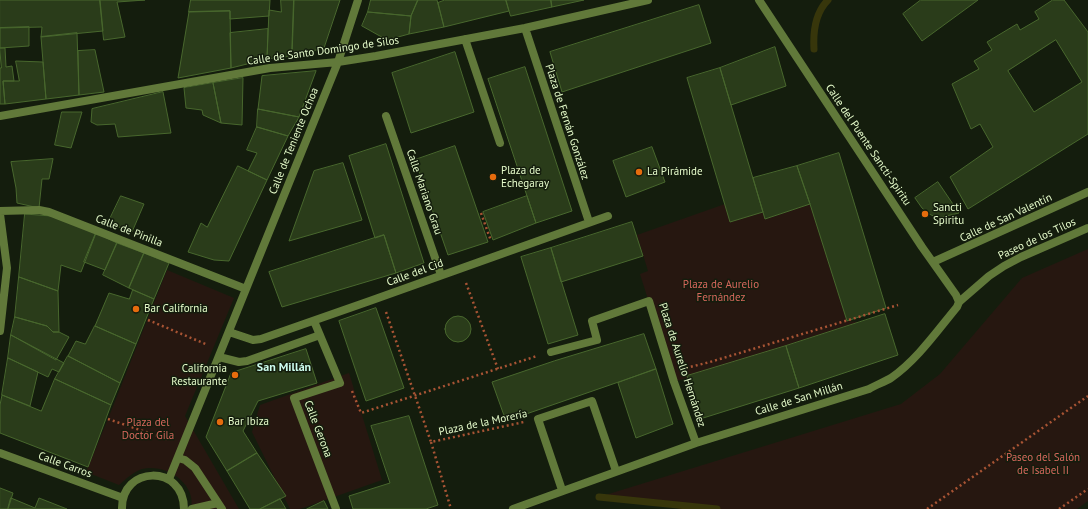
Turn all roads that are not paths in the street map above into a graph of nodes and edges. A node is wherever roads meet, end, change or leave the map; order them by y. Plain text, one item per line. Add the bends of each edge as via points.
1 (358, 0) edge
2 (648, 0) edge
3 (759, 0) edge
4 (525, 28) junction
5 (465, 39) junction
6 (338, 62) junction
7 (0, 116) edge
8 (386, 116) dead end
9 (500, 143) dead end
10 (1088, 192) edge
11 (0, 211) edge
12 (0, 214) edge
13 (608, 216) dead end
14 (589, 222) junction
15 (1088, 228) edge
16 (932, 262) junction
17 (4, 267) edge
18 (441, 275) junction
19 (246, 289) junction
20 (959, 302) junction
21 (314, 321) junction
22 (0, 331) edge
23 (229, 332) junction
24 (320, 335) junction
25 (551, 352) road end
26 (220, 353) junction
27 (696, 442) junction
28 (0, 452) edge
29 (178, 458) junction
30 (616, 471) junction
31 (169, 479) junction
32 (562, 490) junction
33 (123, 498) junction
34 (220, 506) edge
35 (122, 509) edge
36 (184, 509) edge
37 (192, 509) edge
38 (336, 509) edge
39 (513, 509) edge

1 - 6 street, Calle de Teniente Ochoa
2 - 4 street, Calle de Santo Domingo de Silos
3 - 16 street, Calle del Puente Sancti-Spiritu
4 - 5 street, Calle de Santo Domingo de Silos
4 - 14 street, Plaza de Fernán González
5 - 6 street, Calle de Santo Domingo de Silos
5 - 9 street
6 - 7 street, Calle de Santo Domingo de Silos via 270,68
6 - 19 street, Calle de Teniente Ochoa
8 - 18 street, Calle Mariano Grau
10 - 16 street, Calle de San Valentín
11 - 19 street, Calle de Pinilla via 49,212
12 - 17 street
13 - 14 street, Calle del Cid
14 - 18 street, Calle del Cid
15 - 20 street, Paseo de los Tilos via 1004,266
16 - 20 street, Calle del Puente Sancti-Spiritu
17 - 22 street
18 - 21 street, Calle del Cid
19 - 23 street
20 - 27 street, Calle de San Millán via 915,356 890,378 869,388
21 - 23 street, Calle del Cid via 261,339 253,340
21 - 24 street
23 - 26 street
24 - 26 street via 247,361 238,362
24 - 38 street, Calle Gerona via 340,383 294,398
25 - 27 street, Plaza de Aurelio Hernández via 597,340 592,321 649,301
26 - 29 street
27 - 30 street, Calle de San Millán
28 - 33 street, Calle Carros
29 - 31 street
29 - 34 street via 185,460 194,468
30 - 32 street, Calle de San Millán
30 - 32 street via 592,401 538,419
31 - 33 street via 150,475 142,477 127,489
31 - 36 street via 181,493
32 - 39 street, Calle de San Millán
33 - 35 street
34 - 37 street

